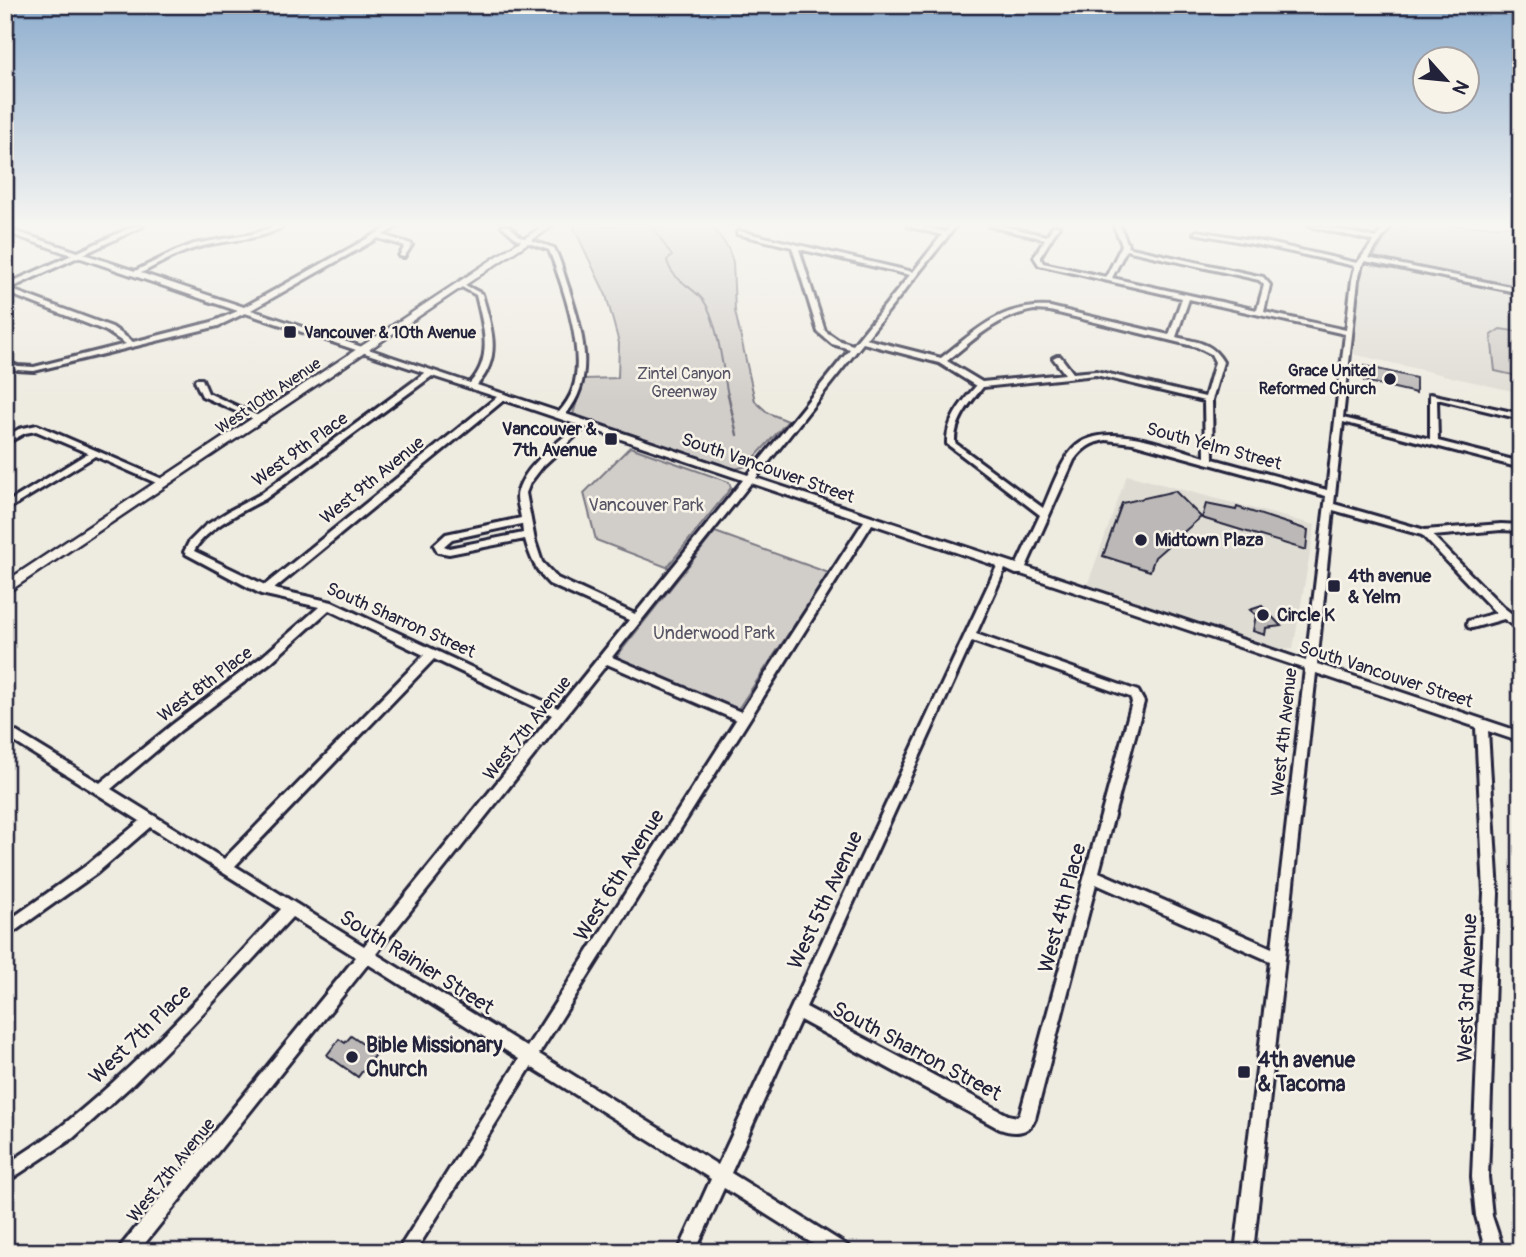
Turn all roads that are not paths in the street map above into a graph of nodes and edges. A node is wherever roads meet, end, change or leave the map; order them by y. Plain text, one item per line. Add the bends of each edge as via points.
1 (165, 285) edge
2 (291, 285) edge
3 (461, 285) joint
4 (564, 285) edge
5 (807, 285) edge
6 (905, 285) edge
7 (1133, 285) edge
8 (1267, 285) edge
9 (1354, 285) edge
10 (1490, 285) edge
11 (5, 289) edge
12 (1521, 290) edge
13 (1186, 297) junction
14 (243, 311) junction
15 (1260, 313) junction
16 (1349, 333) junction
17 (1172, 337) junction
18 (860, 340) junction
19 (131, 344) junction
20 (854, 348) junction
21 (362, 351) junction
22 (1057, 358) dead end
23 (942, 361) junction
24 (5, 363) edge
25 (430, 373) junction
26 (1071, 376) junction
27 (199, 382) dead end
28 (981, 386) junction
29 (471, 387) junction
30 (502, 397) junction
31 (1208, 400) junction
32 (560, 416) junction
33 (1521, 417) edge
34 (261, 418) junction
35 (1339, 419) junction
36 (583, 424) junction
37 (5, 441) edge
38 (1434, 443) junction
39 (94, 453) junction
40 (1209, 460) junction
41 (1521, 465) edge
42 (749, 480) junction
43 (164, 483) junction
44 (1330, 494) junction
45 (1329, 506) junction
46 (5, 508) edge
47 (1045, 514) junction
48 (527, 520) junction
49 (869, 520) junction
50 (1521, 528) edge
51 (1425, 533) junction
52 (529, 535) junction
53 (189, 548) joint
54 (1002, 565) junction
55 (1019, 570) junction
56 (5, 589) edge
57 (265, 591) junction
58 (328, 605) junction
59 (1505, 615) junction
60 (636, 619) junction
61 (1472, 624) dead end
62 (1521, 627) edge
63 (970, 636) junction
64 (432, 654) junction
65 (605, 659) junction
66 (1310, 668) junction
67 (561, 714) junction
68 (744, 718) junction
69 (1482, 724) junction
70 (1521, 737) edge
71 (9, 738) edge
72 (101, 790) junction
73 (150, 820) junction
74 (225, 867) junction
75 (1093, 876) junction
76 (291, 908) junction
77 (5, 931) edge
78 (366, 955) junction
79 (1277, 957) junction
80 (797, 1010) junction
81 (529, 1056) junction
82 (1019, 1125) joint
83 (5, 1175) edge
84 (721, 1176) junction
85 (127, 1252) edge
86 (405, 1252) edge
87 (686, 1252) edge
88 (842, 1252) edge
89 (1244, 1252) edge
90 (1495, 1252) edge

1 - 14 street, South Vancouver Street
2 - 14 street
3 - 21 main road, West 10th Avenue
3 - 29 street via 479,294 489,342 486,370
4 - 32 street via 579,331 578,377 570,406
5 - 20 street via 822,332
6 - 18 street, West 7th Avenue
7 - 13 street
8 - 15 street
9 - 16 street, West 4th Avenue
10 - 12 street
11 - 19 street via 109,329
13 - 15 street
13 - 17 street
14 - 19 street via 211,326
14 - 21 street, South Vancouver Street
15 - 16 street
16 - 35 street, West 4th Avenue
17 - 23 street via 1050,309 1021,308 1002,315
17 - 31 street via 1214,353 1219,367
18 - 20 street, West 7th Avenue
18 - 23 street
19 - 24 street via 28,369
20 - 42 street, West 7th Avenue
21 - 25 street, South Vancouver Street
21 - 34 main road, West 10th Avenue
22 - 26 street
23 - 28 street
25 - 29 street, South Vancouver Street
25 - 53 street, West 9th Place
26 - 28 street
26 - 31 street via 1103,373
27 - 34 street via 205,394
28 - 47 street via 953,426 951,444
29 - 30 street, South Vancouver Street
30 - 32 street, South Vancouver Street
30 - 57 street, West 9th Avenue
31 - 40 street
32 - 36 street, South Vancouver Street
33 - 38 street via 1433,396
34 - 43 main road, West 10th Avenue
35 - 38 street
35 - 44 street, West 4th Avenue
36 - 42 street, South Vancouver Street
36 - 48 street via 527,481 521,494
37 - 39 street via 37,428
38 - 41 street
39 - 43 street
39 - 46 street
40 - 44 street, South Yelm Street
40 - 47 street, South Yelm Street via 1125,439 1089,441 1070,459
42 - 49 street, South Vancouver Street
42 - 60 street, West 7th Avenue
43 - 56 main road, West 10th Avenue
44 - 45 street, West 4th Avenue
45 - 51 street
45 - 66 street, West 4th Avenue
47 - 55 street
48 - 52 street
48 - 52 street via 449,536 439,545 449,551
49 - 54 street, South Vancouver Street
49 - 68 street, West 6th Avenue
50 - 51 street
51 - 59 street
52 - 60 street via 544,575
53 - 57 street, South Sharron Street via 191,555
54 - 55 street, South Vancouver Street
54 - 63 street, West 5th Avenue
55 - 66 street, South Vancouver Street
57 - 58 street, South Sharron Street
58 - 64 street, South Sharron Street
58 - 72 street, West 8th Place via 256,669
59 - 61 street
59 - 62 street
60 - 65 street, West 7th Avenue
63 - 75 street, West 4th Place via 1138,698
63 - 80 street, West 5th Avenue
64 - 67 street, South Sharron Street
64 - 74 street
65 - 67 street, West 7th Avenue
65 - 68 street
66 - 69 street, South Vancouver Street
66 - 79 street, West 4th Avenue
67 - 78 street, West 7th Avenue
68 - 81 street, West 6th Avenue
69 - 70 street, South Vancouver Street
69 - 90 street, West 3rd Avenue via 1491,893 1480,1177 1484,1216
71 - 72 street, South Rainier Street
72 - 73 street, South Rainier Street
73 - 74 street, South Rainier Street
73 - 77 street via 83,876
74 - 76 street, South Rainier Street
75 - 79 street
75 - 82 street, West 4th Place via 1027,1119
76 - 78 street, South Rainier Street
76 - 83 street, West 7th Place via 118,1087 65,1133
78 - 81 street, South Rainier Street
78 - 85 street, West 7th Avenue
79 - 89 street, West 4th Avenue
80 - 82 street, South Sharron Street via 1006,1123
80 - 84 street, West 5th Avenue
81 - 84 street, South Rainier Street
81 - 86 street, West 6th Avenue
84 - 87 street, West 5th Avenue
84 - 88 street, South Rainier Street

